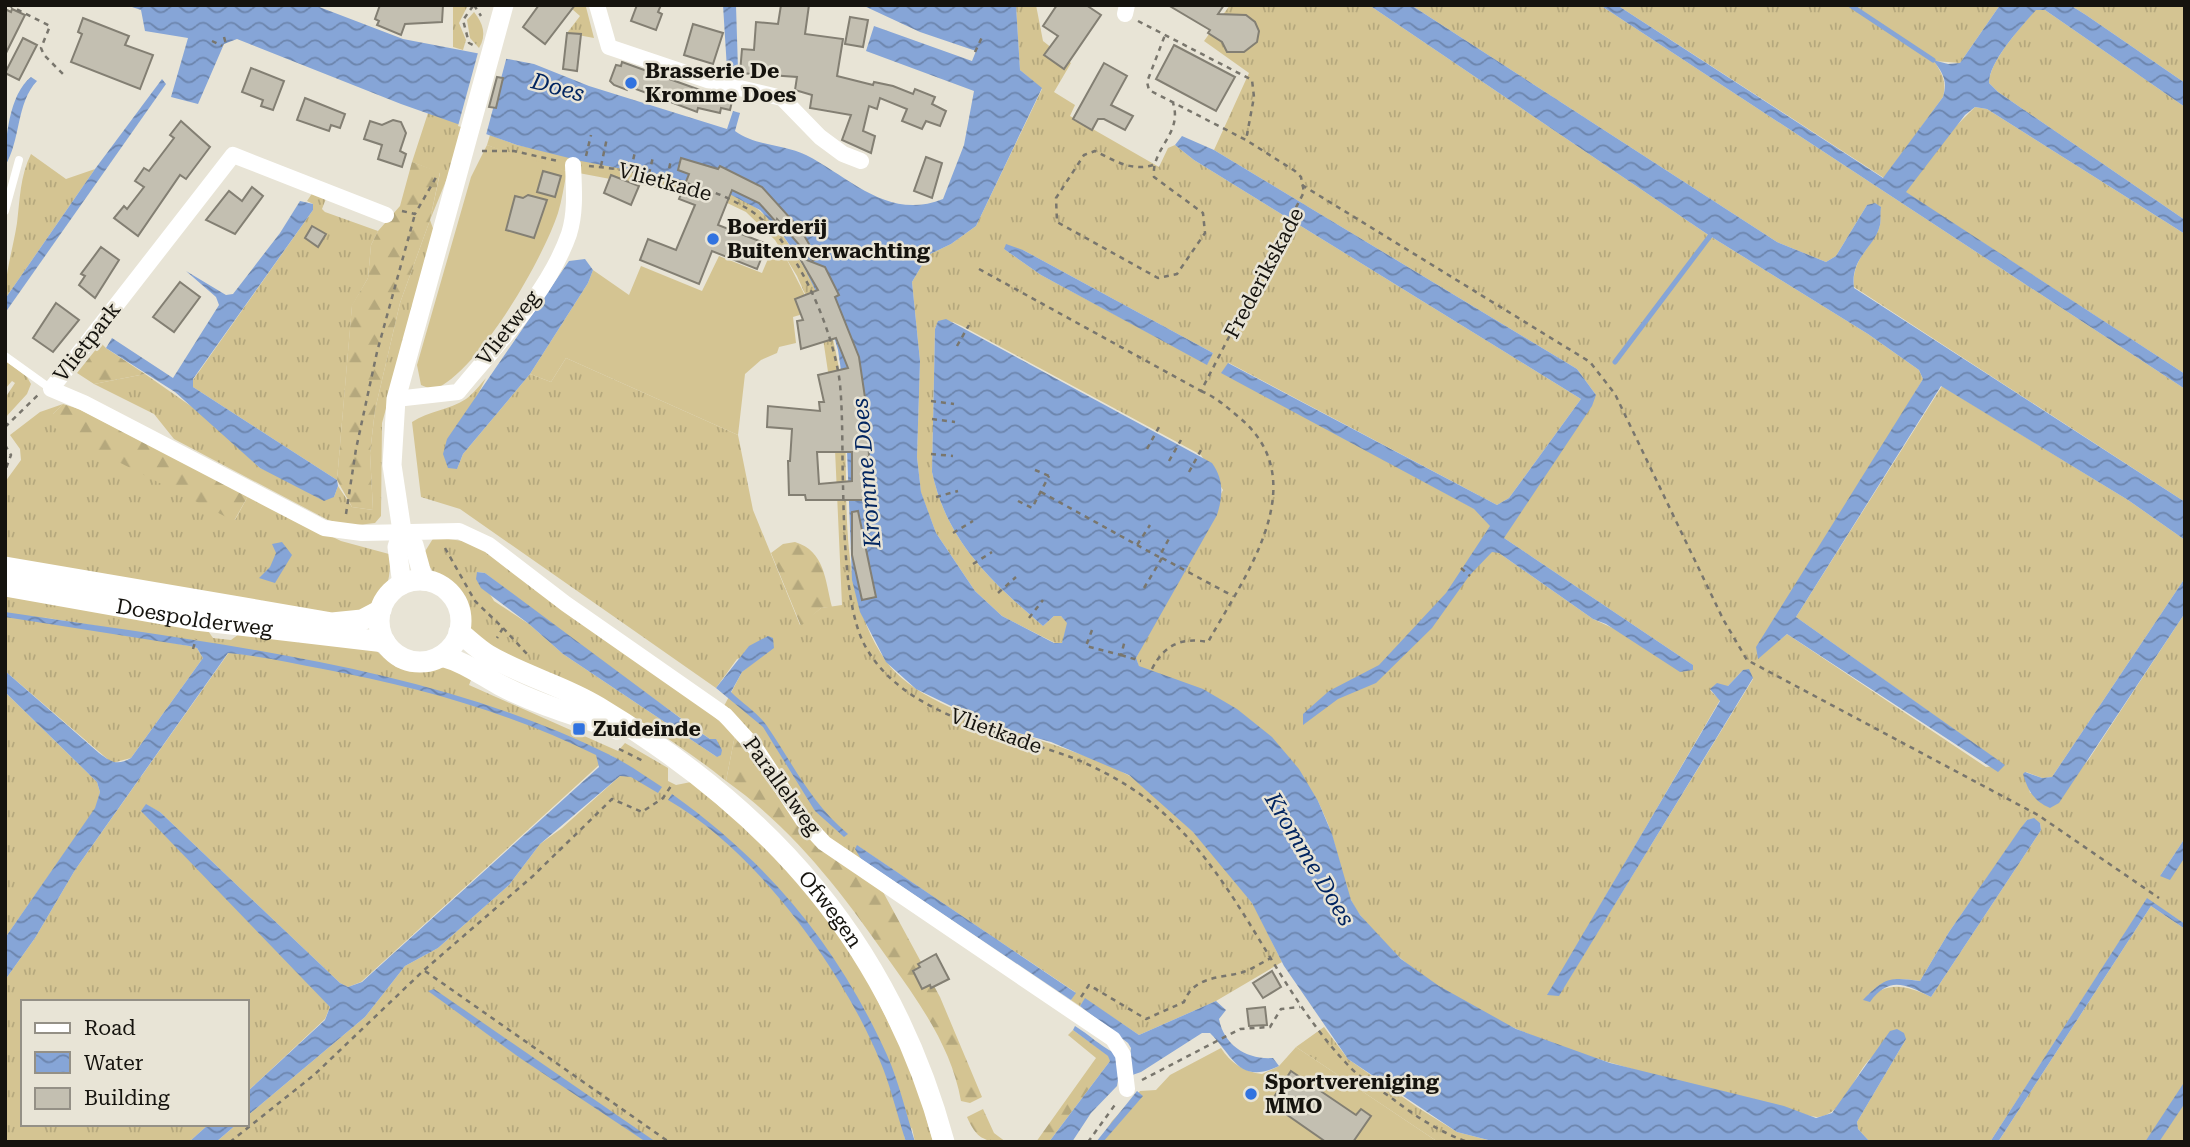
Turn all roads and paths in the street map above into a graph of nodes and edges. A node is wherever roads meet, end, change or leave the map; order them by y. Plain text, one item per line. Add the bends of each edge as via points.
1 (8, 5) edge
2 (473, 5) edge
3 (504, 5) edge
4 (597, 5) edge
5 (1126, 10) edge
6 (984, 35) dead end
7 (1165, 35) junction
8 (224, 37) dead end
9 (212, 41) dead end
10 (484, 49) junction
11 (975, 52) dead end
12 (63, 74) dead end
13 (1173, 103) junction
14 (591, 135) dead end
15 (467, 138) junction
16 (607, 138) dead end
17 (1246, 140) junction
18 (635, 152) dead end
19 (653, 156) dead end
20 (19, 160) dead end
21 (671, 160) dead end
22 (580, 161) junction
23 (861, 161) dead end
24 (1153, 165) junction
25 (601, 166) dead end
26 (631, 169) dead end
27 (439, 171) dead end
28 (649, 174) dead end
29 (667, 178) dead end
30 (1302, 185) junction
31 (6, 200) edge
32 (5, 211) edge
33 (386, 215) joint
34 (979, 269) dead end
35 (969, 325) dead end
36 (957, 346) dead end
37 (5, 356) edge
38 (51, 389) junction
39 (1201, 391) junction
40 (396, 399) junction
41 (930, 401) dead end
42 (954, 404) dead end
43 (932, 419) dead end
44 (955, 422) dead end
45 (5, 427) edge
46 (1159, 427) dead end
47 (1181, 440) dead end
48 (5, 445) edge
49 (1147, 449) dead end
50 (1201, 450) dead end
51 (931, 454) dead end
52 (953, 456) dead end
53 (1169, 461) dead end
54 (1035, 470) dead end
55 (5, 471) edge
56 (1189, 472) dead end
57 (958, 491) dead end
58 (1041, 492) junction
59 (936, 497) dead end
60 (1018, 501) dead end
61 (1032, 508) junction
62 (1029, 514) dead end
63 (973, 522) dead end
64 (1150, 525) dead end
65 (402, 531) junction
66 (953, 533) dead end
67 (1171, 535) dead end
68 (1137, 545) junction
69 (992, 552) dead end
70 (1160, 558) junction
71 (973, 564) dead end
72 (5, 567) edge
73 (1461, 568) dead end
74 (1470, 576) dead end
75 (1016, 577) dead end
76 (424, 581) junction
77 (401, 585) junction
78 (5, 586) edge
79 (1144, 588) dead end
80 (998, 593) dead end
81 (1233, 596) junction
82 (1043, 600) dead end
83 (381, 610) junction
84 (1029, 618) dead end
85 (503, 628) dead end
86 (1092, 631) dead end
87 (459, 632) junction
88 (195, 639) dead end
89 (1125, 640) dead end
90 (385, 642) junction
91 (193, 649) dead end
92 (1121, 655) junction
93 (442, 656) junction
94 (1141, 661) dead end
95 (532, 663) dead end
96 (1153, 669) dead end
97 (639, 736) junction
98 (677, 778) dead end
99 (2159, 898) dead end
100 (1271, 958) junction
101 (423, 971) junction
102 (1300, 1007) junction
103 (1076, 1012) junction
104 (1126, 1085) junction
105 (230, 1142) edge
106 (669, 1142) edge
107 (944, 1142) edge
108 (1088, 1142) edge
109 (1468, 1142) edge

1 - 12 path via 50,26 41,48
2 - 10 path via 463,20 469,43
3 - 10 street
4 - 23 street via 609,47 710,81 782,98 820,137
5 - 7 path
6 - 11 path
7 - 13 path, Frederikskade via 1147,82 1149,90
7 - 17 path via 1252,80 1254,97
8 - 9 path via 224,45
10 - 15 street
13 - 17 path, Frederikskade
13 - 24 path via 1175,128
14 - 22 path
15 - 22 path, Vlietkade via 489,153 514,151
15 - 40 street
16 - 25 path
17 - 30 path, Frederikskade via 1295,171
18 - 26 path
19 - 28 path
20 - 31 lane
21 - 29 path
22 - 40 street, Vlietweg via 569,234 538,294 458,392
22 - 100 path, Vlietkade via 699,188 748,209 778,238 805,281 840,384 846,557 860,633 877,663 895,681 941,711 984,731 1074,759 1147,800 1191,839 1245,911
24 - 24 path via 1142,169 1095,151 1084,155 1056,198 1057,222 1158,278 1177,274 1205,233 1203,213 1154,177
27 - 33 path via 415,214 396,210
30 - 39 path, Frederikskade via 1303,200
30 - 99 path via 1590,362 1615,394 1747,660 2038,815
31 - 32 lane
33 - 38 street, Vlietpark via 233,155
34 - 39 path
35 - 36 path
37 - 38 lane
38 - 45 path via 39,393
38 - 65 street, Vlietpark via 324,528 362,533
39 - 81 path via 1258,433 1275,486 1264,535
40 - 65 street via 392,465
41 - 42 path
43 - 44 path
46 - 49 path
47 - 53 path
48 - 55 path via 11,464
50 - 56 path
51 - 52 path
54 - 58 path via 1050,474
57 - 59 path
58 - 61 path
58 - 68 path
60 - 61 path
61 - 62 path
63 - 66 path
64 - 68 path
65 - 76 street via 414,545
65 - 77 street via 397,547
65 - 103 street, Parallelweg via 459,531 489,545 725,715 756,749 803,820 824,843
67 - 70 path
68 - 70 path
69 - 71 path
70 - 79 path
70 - 81 path
72 - 83 main road, Doespolderweg via 332,623 362,620
73 - 74 path
75 - 80 path
76 - 77 main road
76 - 87 main road via 441,586 454,598
77 - 83 main road via 388,595
78 - 90 main road, Doespolderweg via 196,620
81 - 96 path via 1208,642 1188,638 1161,651
82 - 84 path
83 - 90 main road via 379,626
85 - 95 path
86 - 92 path via 1086,646
87 - 93 main road
87 - 97 main road, Ofwegen via 487,655 597,706
88 - 91 path
89 - 92 path
90 - 93 main road via 410,661
92 - 94 path
93 - 97 main road, Ofwegen via 461,661 536,700
97 - 107 main road, Ofwegen via 686,766 748,817 781,848 843,922 891,1000
98 - 101 path via 663,798 642,811 612,799 533,876
100 - 102 path, Vlietkade
100 - 103 path via 1243,972 1207,979 1187,994 1184,1002 1146,1019 1089,985
101 - 105 path via 314,1075
101 - 106 path
102 - 104 path via 1281,1009 1270,1027 1240,1029
102 - 109 path, Vlietkade via 1349,1067 1403,1107
103 - 104 street, Parallelweg via 1113,1039 1123,1055
104 - 108 path

